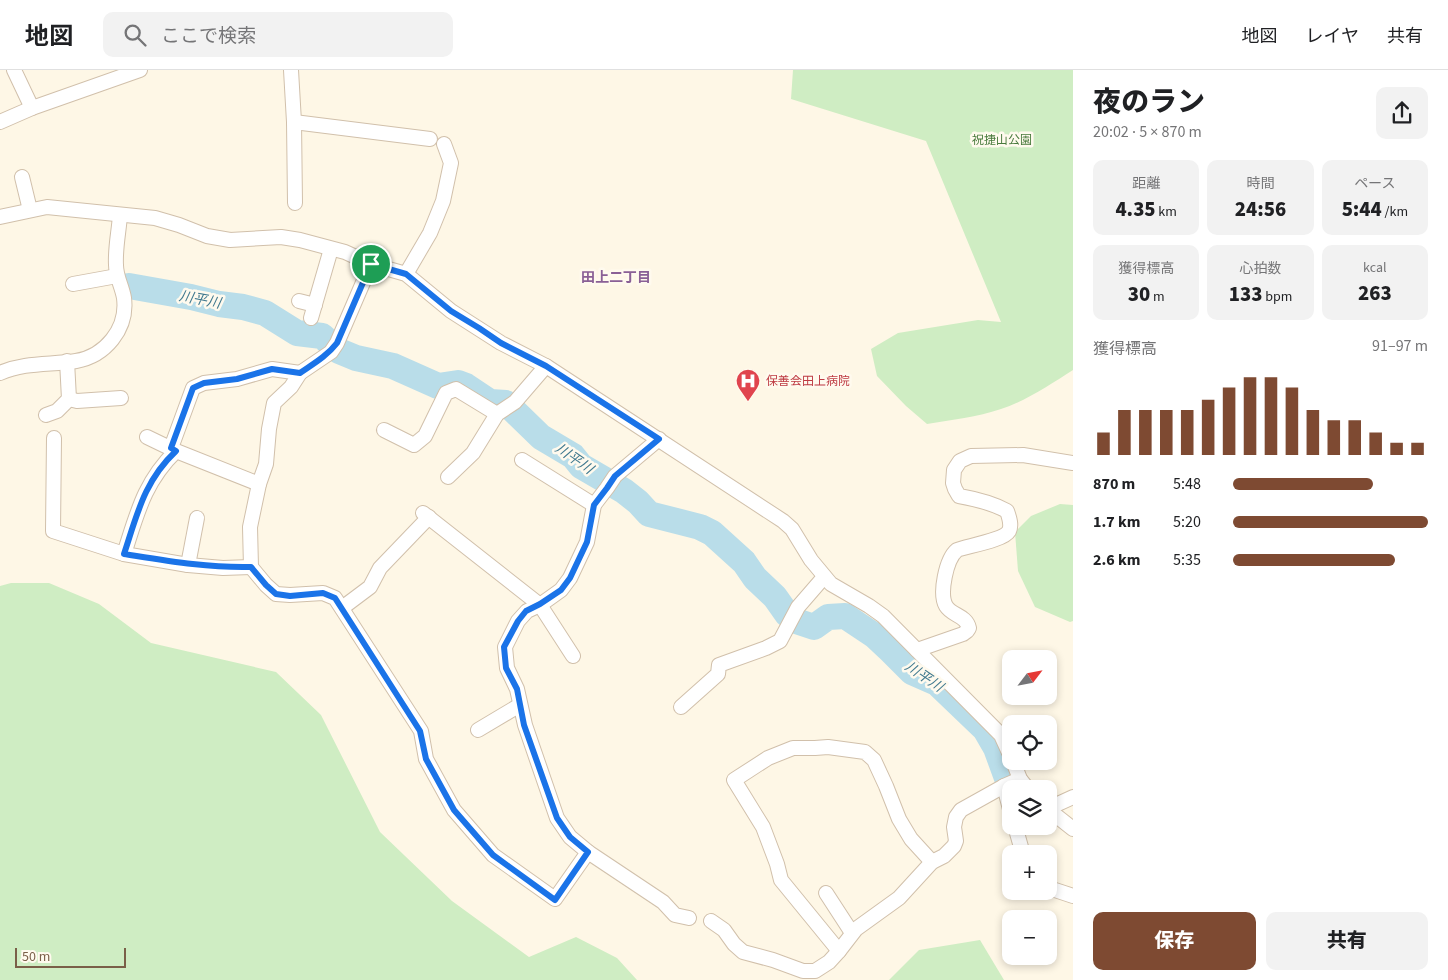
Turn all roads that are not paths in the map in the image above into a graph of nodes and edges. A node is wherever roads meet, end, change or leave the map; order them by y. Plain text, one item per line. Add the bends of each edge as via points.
1 (14, 70) edge
2 (140, 70) edge
3 (291, 70) edge
4 (106, 75) edge
5 (32, 108) junction
6 (0, 122) edge
7 (294, 122) junction
8 (430, 139) dead end
9 (444, 144) dead end
10 (22, 177) dead end
11 (295, 203) dead end
12 (30, 210) junction
13 (120, 215) junction
14 (0, 217) edge
15 (331, 249) junction
16 (371, 264) junction
17 (406, 274) junction
18 (117, 276) junction
19 (73, 284) dead end
20 (299, 301) dead end
21 (67, 361) junction
22 (546, 366) junction
23 (0, 373) edge
24 (300, 373) junction
25 (121, 398) dead end
26 (69, 399) junction
27 (506, 408) junction
28 (46, 415) dead end
29 (384, 430) dead end
30 (147, 437) dead end
31 (54, 438) dead end
32 (659, 439) junction
33 (174, 450) junction
34 (522, 460) dead end
35 (1073, 463) edge
36 (448, 477) dead end
37 (259, 484) junction
38 (594, 505) junction
39 (197, 518) dead end
40 (124, 554) junction
41 (188, 565) junction
42 (251, 567) junction
43 (824, 577) junction
44 (540, 604) junction
45 (342, 608) junction
46 (917, 650) junction
47 (572, 656) dead end
48 (520, 705) junction
49 (681, 707) dead end
50 (478, 730) dead end
51 (1002, 737) edge
52 (1002, 787) edge
53 (1073, 798) edge
54 (1057, 805) edge
55 (1057, 816) edge
56 (1073, 829) edge
57 (588, 852) junction
58 (932, 862) junction
59 (1057, 891) edge
60 (826, 893) dead end
61 (1073, 896) edge
62 (688, 918) dead end
63 (710, 922) dead end
64 (852, 933) junction
65 (839, 951) junction

1 - 5 street
2 - 4 street
3 - 7 street
4 - 5 street
5 - 6 street
7 - 8 street
7 - 11 street
9 - 17 street via 451,163 444,201
10 - 12 street
12 - 13 street via 48,207
12 - 14 street
13 - 15 street via 155,218 206,236 230,240 281,237
13 - 18 street
15 - 16 street
15 - 20 street via 313,311
16 - 17 street
16 - 24 street via 334,347
17 - 22 street via 451,311 501,343
18 - 19 street
18 - 21 street via 124,298 124,318 118,332 92,357
21 - 23 street via 30,364
21 - 26 street
22 - 27 street
22 - 32 street
24 - 33 street via 272,369 193,388
24 - 37 street via 274,403 266,464
25 - 26 street
26 - 28 street via 57,411
27 - 29 street via 456,390 446,393 425,436 414,445
27 - 36 street via 473,452
30 - 33 street
31 - 40 street via 53,531
32 - 38 street via 611,482
32 - 43 street via 783,521 792,529
33 - 37 street
33 - 40 street via 143,497
34 - 38 street
35 - 46 street via 1023,455 971,456 960,461 954,470 953,483 959,496 974,498 1007,511 1009,531 1002,538 953,553 946,572 944,599 946,607 965,620 969,628 963,634
37 - 42 street via 250,527
38 - 44 street via 587,542 570,578 561,590
39 - 41 street
40 - 41 street
41 - 42 street
42 - 45 street via 276,594 323,593 335,598
43 - 46 street via 838,590 883,616
43 - 49 street via 798,608 780,641 719,665 718,674
44 - 45 street via 426,515 380,568 370,587
44 - 47 street
44 - 48 street via 526,611 504,647 506,668 517,689
45 - 57 street via 420,731 426,759 454,810 493,855 555,900
46 - 51 street
48 - 50 street
48 - 57 street via 557,818 570,837
52 - 58 street via 961,810 956,817 954,846
53 - 54 street
55 - 56 street
57 - 62 street via 662,902 675,915
58 - 64 street via 899,898
58 - 65 street via 911,839 874,760 864,752 828,747 793,748 768,758 734,780 763,827 781,880
59 - 61 street
60 - 64 street
63 - 65 street via 724,930 743,952 803,971 815,970
64 - 65 street

